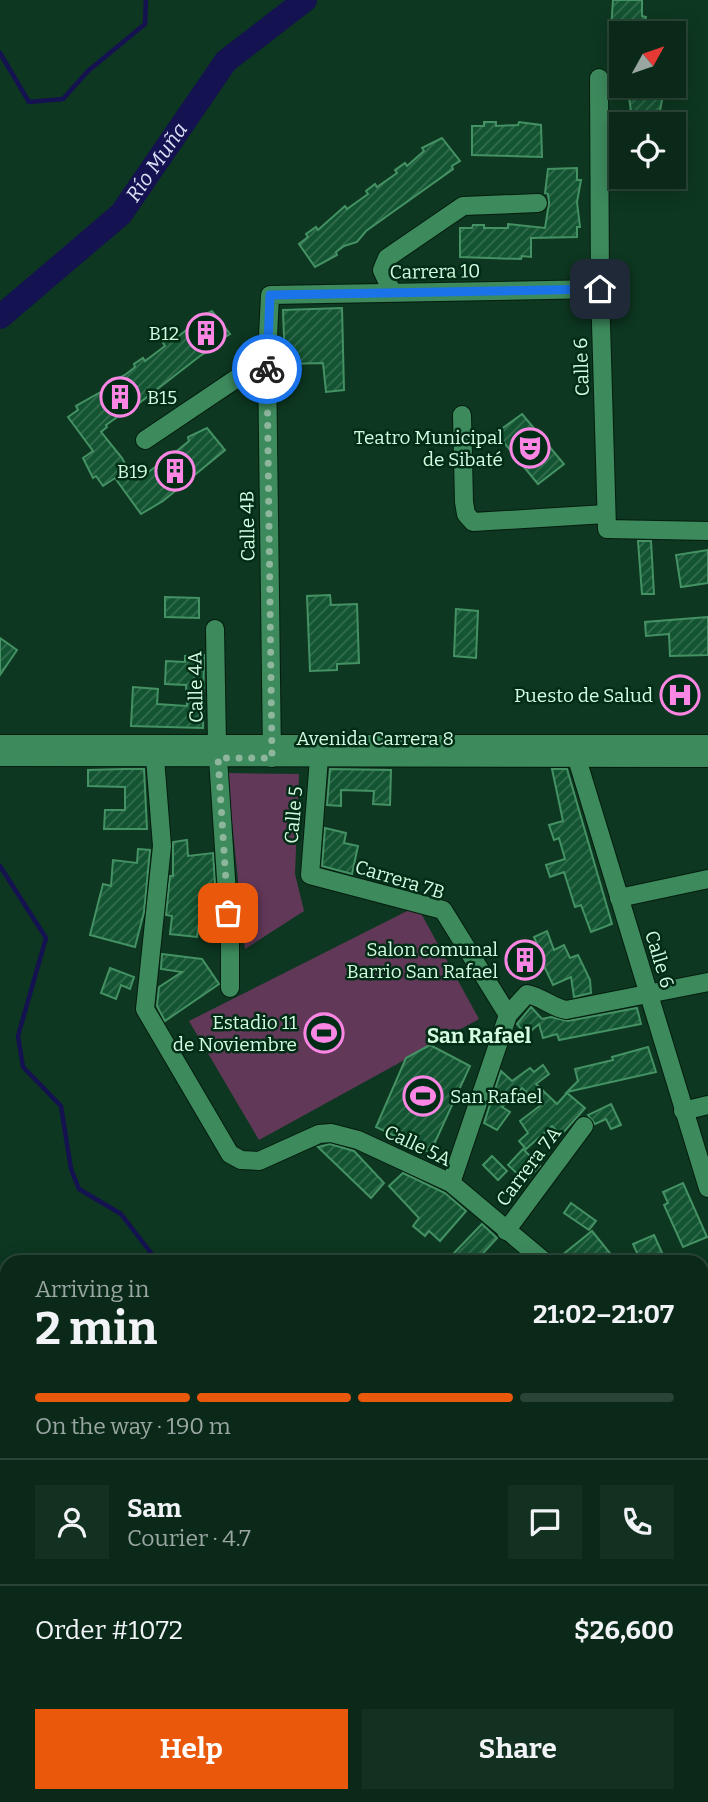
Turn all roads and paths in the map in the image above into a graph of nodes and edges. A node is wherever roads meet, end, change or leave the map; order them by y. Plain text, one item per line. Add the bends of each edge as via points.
1 (599, 78) dead end
2 (538, 203) dead end
3 (600, 289) junction
4 (392, 292) junction
5 (270, 295) joint
6 (267, 358) junction
7 (462, 415) dead end
8 (145, 440) dead end
9 (607, 521) junction
10 (708, 531) edge
11 (215, 629) dead end
12 (0, 744) edge
13 (708, 744) edge
14 (217, 751) junction
15 (272, 751) junction
16 (574, 751) junction
17 (0, 757) edge
18 (155, 758) junction
19 (319, 758) junction
20 (708, 758) edge
21 (310, 874) joint
22 (708, 878) edge
23 (619, 898) junction
24 (708, 982) edge
25 (230, 988) dead end
26 (649, 993) junction
27 (508, 1015) junction
28 (708, 1105) edge
29 (683, 1111) junction
30 (584, 1126) dead end
31 (451, 1183) junction
32 (708, 1188) edge
33 (506, 1231) junction
34 (535, 1255) edge

1 - 3 street, Calle 6
2 - 4 street via 463,206 387,258 382,270
3 - 4 street, Carrera 10
3 - 9 street, Calle 6
4 - 5 street, Carrera 10
5 - 6 street, Calle 4B
6 - 8 street
6 - 15 street, Calle 4B
7 - 9 street via 464,502 473,522
9 - 10 street
11 - 14 street, Calle 4A
12 - 14 street, Avenida Carrera 8
13 - 16 street, Avenida Carrera 8
14 - 15 street, Avenida Carrera 8
14 - 18 street, Avenida Carrera 8
14 - 25 street
15 - 16 street, Avenida Carrera 8
15 - 19 street, Avenida Carrera 8
16 - 19 street, Avenida Carrera 8
16 - 20 street, Avenida Carrera 8
16 - 23 street, Calle 6
17 - 18 street, Avenida Carrera 8
18 - 31 street, Calle 5A via 162,846 145,1009 230,1154 259,1161 318,1134 331,1133 358,1140
19 - 21 street, Calle 5
21 - 27 street, Carrera 7B via 443,911
22 - 23 street
23 - 26 street, Calle 6
24 - 26 street
26 - 27 street via 566,1010 527,993
26 - 29 street, Calle 6
27 - 31 street
28 - 29 street
29 - 32 street, Calle 6
30 - 33 street, Carrera 7A
31 - 33 street, Calle 5A
33 - 34 street, Calle 5A

